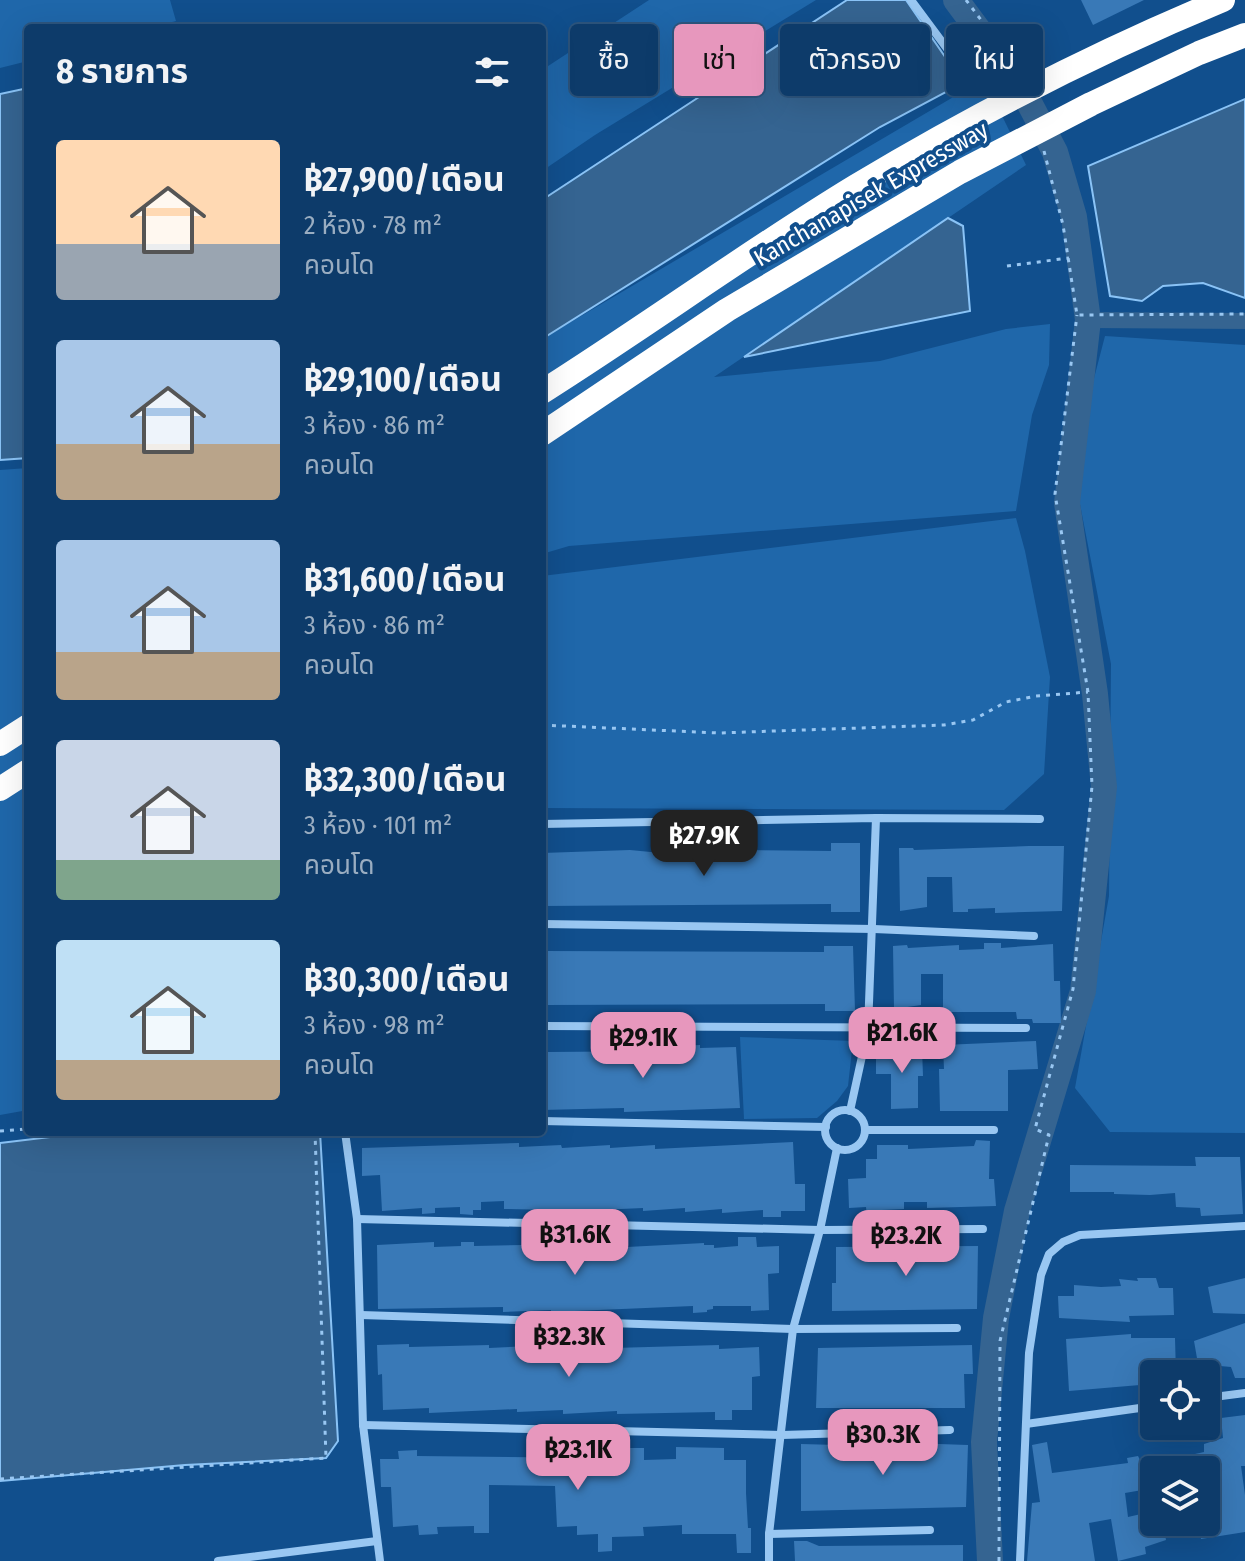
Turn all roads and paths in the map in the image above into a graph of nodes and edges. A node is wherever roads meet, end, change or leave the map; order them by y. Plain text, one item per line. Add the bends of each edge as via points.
1 (911, 0) edge
2 (966, 0) edge
3 (1223, 0) edge
4 (984, 24) edge
5 (1245, 35) edge
6 (998, 108) junction
7 (1044, 150) dead end
8 (1069, 258) junction
9 (1007, 266) dead end
10 (1245, 314) edge
11 (1077, 315) junction
12 (546, 389) edge
13 (546, 431) edge
14 (1088, 692) junction
15 (546, 725) edge
16 (24, 729) edge
17 (0, 744) edge
18 (24, 774) edge
19 (0, 789) edge
20 (876, 818) junction
21 (1040, 819) dead end
22 (546, 824) edge
23 (546, 924) edge
24 (874, 929) junction
25 (1034, 936) dead end
26 (546, 1026) edge
27 (1026, 1028) dead end
28 (868, 1029) junction
29 (850, 1111) junction
30 (546, 1121) edge
31 (826, 1127) junction
32 (24, 1129) edge
33 (865, 1130) junction
34 (994, 1130) dead end
35 (0, 1131) edge
36 (315, 1136) edge
37 (346, 1136) edge
38 (837, 1148) junction
39 (357, 1219) junction
40 (1245, 1226) edge
41 (983, 1229) dead end
42 (820, 1230) junction
43 (361, 1315) junction
44 (957, 1328) dead end
45 (793, 1329) junction
46 (1245, 1393) edge
47 (1220, 1396) edge
48 (1140, 1408) edge
49 (1026, 1424) junction
50 (363, 1425) junction
51 (950, 1430) dead end
52 (782, 1435) junction
53 (0, 1479) edge
54 (930, 1530) dead end
55 (769, 1534) junction
56 (377, 1541) junction
57 (218, 1561) edge
58 (380, 1561) edge
59 (769, 1561) edge
60 (999, 1561) edge
61 (1020, 1561) edge

1 - 6 street via 957,62 972,69 981,88 990,90
2 - 4 path
3 - 6 highway, Kanchanapisek Expressway, bridge
5 - 13 highway, Kanchanapisek Expressway, bridge via 960,172 727,310
6 - 12 highway, Kanchanapisek Expressway, bridge via 855,187
7 - 8 path
8 - 9 path
8 - 11 path
10 - 11 path
11 - 14 path via 1055,494
14 - 15 path via 1006,702 973,720 944,725 719,733
14 - 60 path via 1092,786 1073,989 1035,1129 1049,1135 1000,1341
16 - 17 highway
18 - 19 highway
20 - 21 street
20 - 22 street
20 - 24 street
23 - 24 street
24 - 25 street
24 - 28 street
26 - 28 street
27 - 28 street
28 - 29 street
29 - 31 street via 832,1115
29 - 33 street via 861,1118
30 - 31 street
31 - 38 street via 828,1140
32 - 35 path
33 - 34 street
33 - 38 street via 856,1147
36 - 53 path via 326,1458
37 - 39 street
38 - 42 street
39 - 42 street
39 - 43 street
40 - 49 street via 1080,1235 1049,1254 1029,1353
41 - 42 street
42 - 45 street
43 - 45 street
43 - 50 street
44 - 45 street
45 - 52 street
46 - 47 street
48 - 49 street
49 - 61 street
50 - 52 street
50 - 56 street
51 - 52 street
52 - 55 street
54 - 55 street
55 - 59 street
56 - 57 street
56 - 58 street

